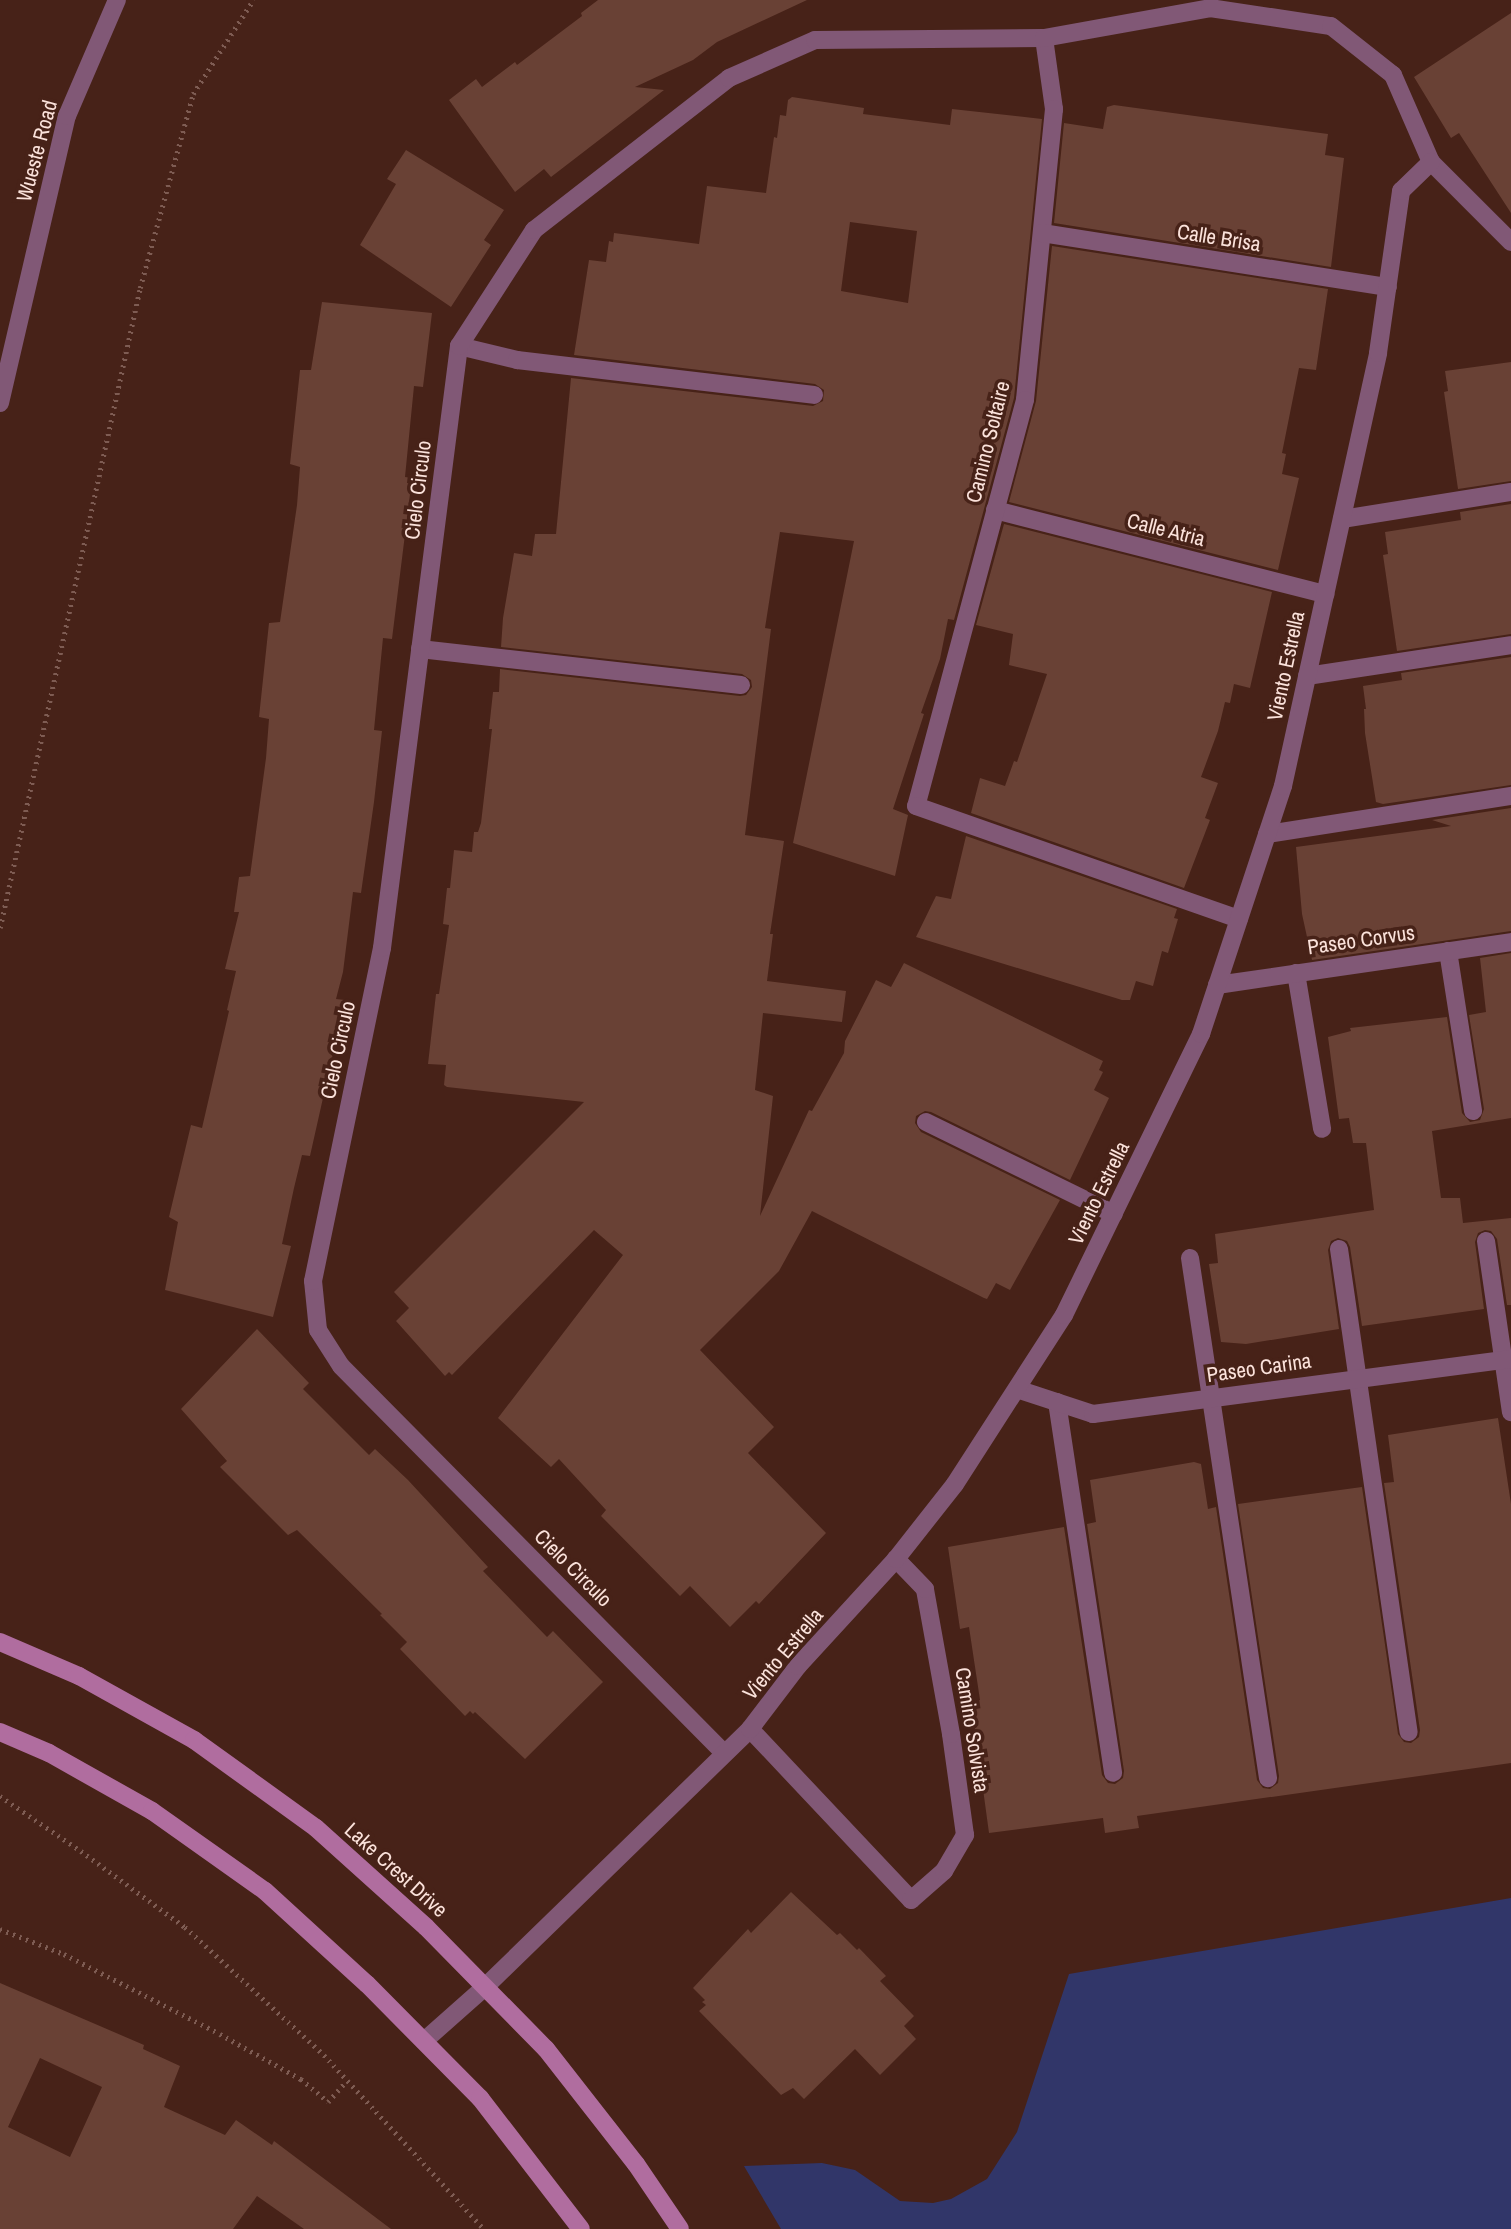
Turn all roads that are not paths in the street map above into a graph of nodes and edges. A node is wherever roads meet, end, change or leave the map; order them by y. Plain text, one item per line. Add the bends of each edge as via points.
1 (117, 0) edge
2 (1044, 38) junction
3 (1431, 162) junction
4 (1042, 233) junction
5 (1511, 242) edge
6 (1388, 287) junction
7 (459, 346) junction
8 (814, 396) dead end
9 (0, 403) edge
10 (1511, 492) edge
11 (995, 510) junction
12 (1342, 519) junction
13 (1325, 594) junction
14 (1511, 645) edge
15 (420, 649) junction
16 (1307, 676) junction
17 (741, 685) dead end
18 (1511, 796) edge
19 (1267, 834) junction
20 (1240, 919) junction
21 (1511, 942) edge
22 (1448, 951) junction
23 (1296, 973) junction
24 (1217, 985) junction
25 (1473, 1111) dead end
26 (926, 1122) dead end
27 (1322, 1129) dead end
28 (1114, 1214) junction
29 (1486, 1241) dead end
30 (1339, 1249) dead end
31 (1189, 1258) dead end
32 (1507, 1360) edge
33 (1358, 1377) junction
34 (1017, 1389) junction
35 (1211, 1398) junction
36 (1057, 1402) junction
37 (1511, 1412) edge
38 (896, 1559) junction
39 (0, 1642) edge
40 (750, 1729) junction
41 (0, 1732) edge
42 (1409, 1732) dead end
43 (724, 1753) junction
44 (1113, 1773) dead end
45 (1268, 1777) dead end
46 (485, 1987) junction
47 (424, 2041) junction
48 (581, 2229) edge
49 (680, 2229) edge

1 - 9 street, Wueste Road via 67,116
2 - 3 street, Cielo Circulo via 1210,8 1331,26 1393,75
2 - 4 street, Camino Soltaire via 1054,109
2 - 7 street, Cielo Circulo via 815,40 730,78 534,230
3 - 5 street, Cielo Circulo
3 - 6 street, Viento Estrella via 1401,191
4 - 6 street, Calle Brisa
4 - 11 street, Camino Soltaire via 1025,400
6 - 12 street, Viento Estrella
7 - 8 street via 517,360
7 - 15 street, Cielo Circulo
10 - 12 street
11 - 13 street, Calle Atria
11 - 20 street, Camino Soltaire via 916,806
12 - 13 street, Viento Estrella
13 - 16 street, Viento Estrella
14 - 16 street
15 - 17 street
15 - 43 street, Cielo Circulo via 382,948 313,1281 318,1330 341,1366
16 - 19 street, Viento Estrella via 1283,786
18 - 19 street
19 - 20 street, Viento Estrella
20 - 24 street, Viento Estrella
21 - 22 street, Paseo Corvus
22 - 23 street, Paseo Corvus
22 - 25 street
23 - 24 street, Paseo Corvus
23 - 27 street
24 - 28 street, Viento Estrella via 1201,1034
26 - 28 street
28 - 34 street, Viento Estrella via 1065,1315
29 - 32 street
30 - 33 street
31 - 35 street
32 - 33 street, Paseo Carina
32 - 37 street
33 - 35 street, Paseo Carina
33 - 42 street
34 - 36 street, Paseo Carina
34 - 38 street, Viento Estrella via 955,1484
35 - 36 street, Paseo Carina via 1093,1414
35 - 45 street
36 - 44 street
38 - 40 street, Viento Estrella via 798,1666
38 - 40 street, Camino Solvista via 925,1588 965,1835 944,1871 911,1900
39 - 46 main road, Lake Crest Drive via 79,1676 194,1740 316,1828
40 - 43 street, Viento Estrella
41 - 47 main road via 49,1753 152,1811 265,1891
43 - 46 street, Viento Estrella
46 - 47 street, Viento Estrella
46 - 49 main road, Lake Crest Drive via 546,2049 636,2164
47 - 48 main road via 480,2098

